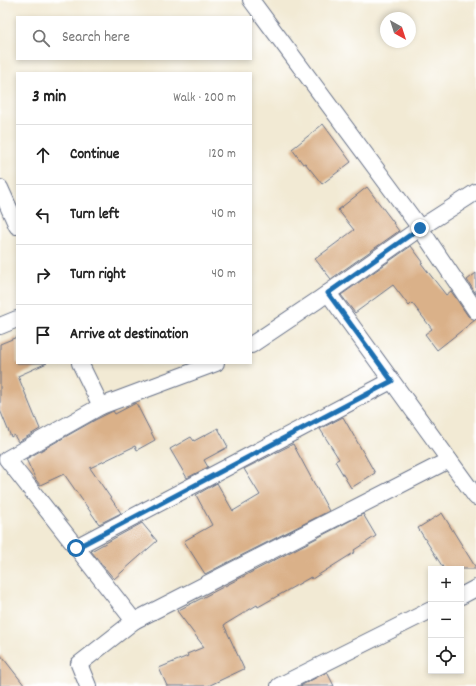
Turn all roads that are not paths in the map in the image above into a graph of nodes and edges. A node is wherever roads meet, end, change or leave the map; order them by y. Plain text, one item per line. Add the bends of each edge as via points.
1 (251, 0) edge
2 (0, 188) edge
3 (476, 192) edge
4 (16, 224) edge
5 (420, 228) junction
6 (328, 293) junction
7 (476, 311) edge
8 (16, 319) edge
9 (0, 326) edge
10 (252, 344) edge
11 (80, 364) edge
12 (213, 364) edge
13 (392, 381) junction
14 (101, 406) junction
15 (449, 460) junction
16 (476, 498) edge
17 (76, 548) junction
18 (476, 588) edge
19 (464, 594) edge
20 (428, 612) edge
21 (134, 621) junction
22 (88, 686) edge
23 (279, 686) edge

1 - 5 street
2 - 4 street
3 - 5 street
5 - 6 street
5 - 7 street
6 - 10 street
6 - 13 street
8 - 9 street
11 - 14 street
12 - 14 street
13 - 15 street
13 - 17 street
14 - 17 street via 7,459
15 - 16 street
15 - 21 street
17 - 21 street
18 - 19 street
20 - 23 street
21 - 22 street via 79,664

